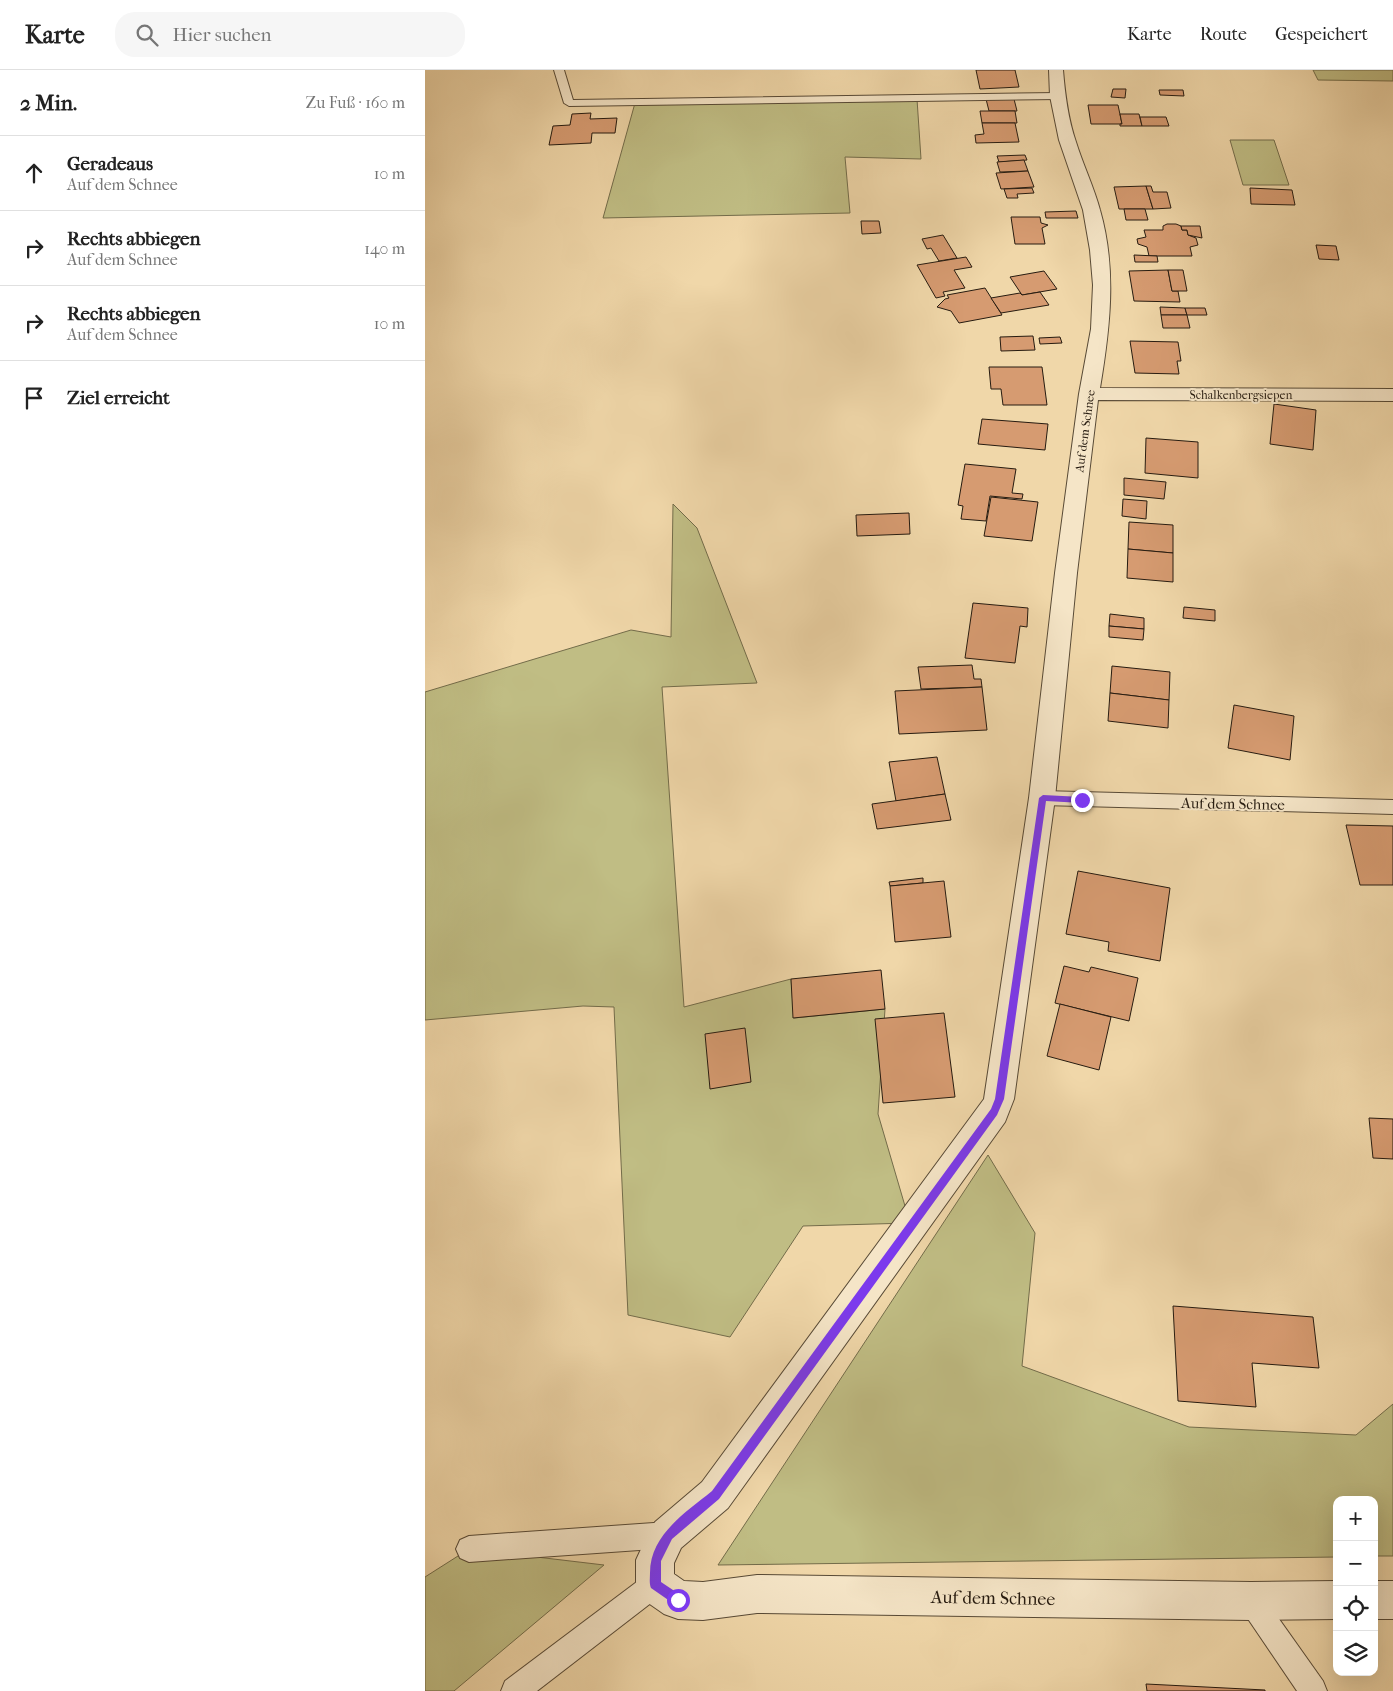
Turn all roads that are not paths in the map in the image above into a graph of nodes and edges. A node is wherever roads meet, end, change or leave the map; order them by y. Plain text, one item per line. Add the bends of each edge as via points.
1 (559, 70) edge
2 (1056, 70) edge
3 (1058, 96) junction
4 (1089, 394) junction
5 (1393, 395) edge
6 (1043, 798) junction
7 (1393, 807) edge
8 (668, 1535) junction
9 (469, 1549) dead end
10 (655, 1584) junction
11 (1333, 1600) edge
12 (1378, 1600) edge
13 (1393, 1600) edge
14 (1251, 1601) junction
15 (515, 1691) edge
16 (1313, 1691) edge

1 - 3 lane via 569,103
2 - 3 street, Auf dem Schnee
3 - 4 street, Auf dem Schnee via 1067,140 1092,210 1099,250 1101,329
4 - 5 street, Schalkenbergsiepen
4 - 6 street, Auf dem Schnee via 1066,573
6 - 7 lane, Auf dem Schnee
6 - 8 street, Auf dem Schnee via 999,1099 994,1112 715,1495
8 - 9 lane
8 - 10 street, Auf dem Schnee via 655,1560
10 - 14 street, Auf dem Schnee via 678,1600 703,1601 757,1594
10 - 15 lane
11 - 14 street, Auf dem Schnee
12 - 13 street
14 - 16 lane

